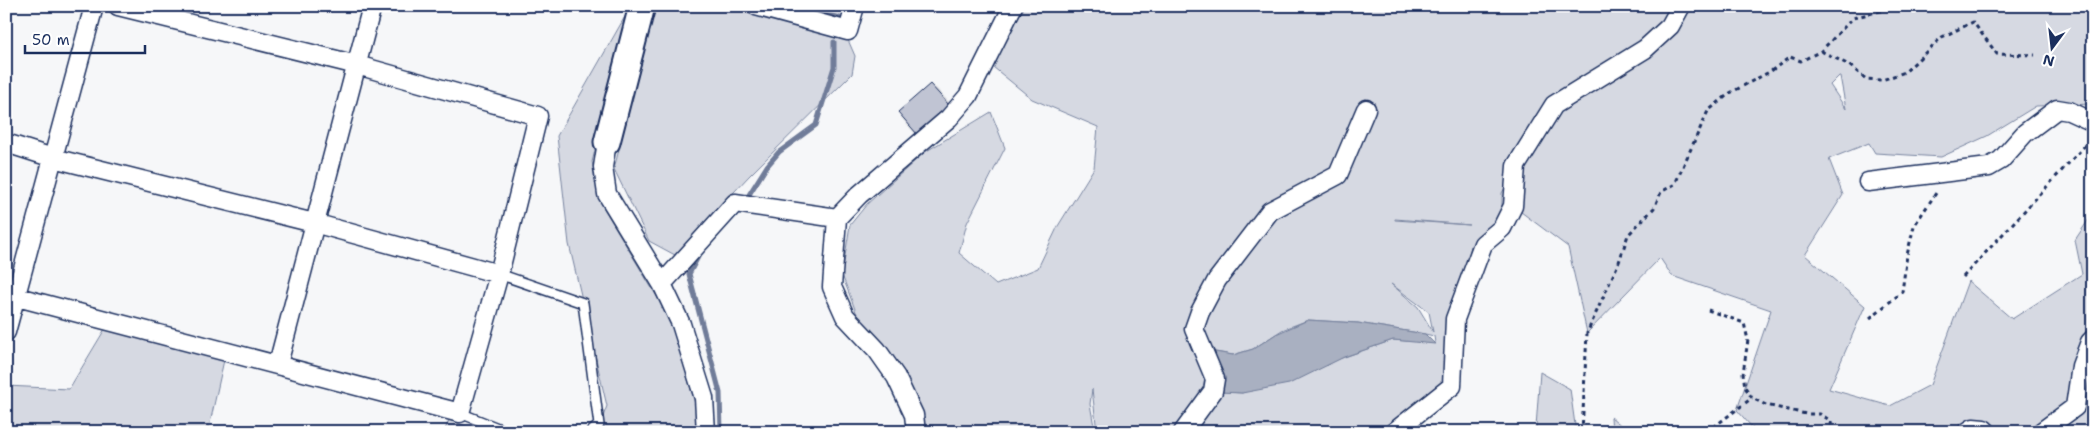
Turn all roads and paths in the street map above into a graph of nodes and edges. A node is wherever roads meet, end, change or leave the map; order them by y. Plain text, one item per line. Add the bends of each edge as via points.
1 (94, 6) edge
2 (118, 6) edge
3 (372, 6) edge
4 (642, 6) edge
5 (756, 6) edge
6 (855, 6) edge
7 (1013, 6) edge
8 (1681, 6) edge
9 (1884, 10) dead end
10 (1821, 51) junction
11 (2035, 55) dead end
12 (357, 65) junction
13 (1366, 109) dead end
14 (2093, 122) edge
15 (2093, 137) edge
16 (607, 142) joint
17 (6, 144) edge
18 (53, 158) junction
19 (1958, 171) junction
20 (1868, 182) dead end
21 (837, 218) junction
22 (314, 223) junction
23 (498, 274) junction
24 (1963, 277) dead end
25 (662, 284) junction
26 (11, 295) edge
27 (1708, 310) dead end
28 (1870, 318) dead end
29 (6, 332) edge
30 (2093, 340) edge
31 (278, 364) junction
32 (1752, 398) junction
33 (460, 414) junction
34 (508, 432) edge
35 (591, 432) edge
36 (706, 432) edge
37 (916, 432) edge
38 (1183, 432) edge
39 (1394, 432) edge
40 (1582, 432) edge
41 (1707, 432) edge
42 (1832, 432) edge
43 (1967, 432) edge
44 (1987, 432) edge
45 (2040, 432) edge

1 - 18 street
2 - 12 street
3 - 12 street
4 - 16 street
5 - 6 street via 848,31
7 - 21 street via 968,96 949,118 859,195
8 - 39 street via 1670,26 1644,49 1554,105 1516,166 1513,206 1502,228 1483,244 1455,319 1452,386
9 - 10 path via 1852,18
10 - 11 path via 1849,65 1866,79 1882,80 1905,72 1942,38 1973,22 1997,54
10 - 40 path via 1801,61 1790,57 1730,93 1708,111 1675,184 1661,192 1654,208 1628,235 1587,333
12 - 22 street
12 - 23 street via 538,116
13 - 38 street via 1338,175 1270,211 1217,280 1194,330 1215,379 1213,391
14 - 19 street via 2057,109 2025,133 2001,160 1988,167
15 - 24 path
16 - 25 street via 603,167 607,194
17 - 18 street
18 - 22 street
18 - 26 street
19 - 20 street
19 - 28 path via 1941,184 1914,226 1902,292
21 - 25 street via 735,203
21 - 37 street via 832,287 845,316 877,350 896,377 914,415
22 - 23 street
22 - 31 street
23 - 33 street
23 - 35 lane via 583,303 599,426
25 - 36 street via 681,324 704,398
26 - 29 street
26 - 31 street
27 - 32 path via 1744,323 1748,340 1743,373 1745,386
30 - 45 street via 2081,366 2075,407
31 - 33 street
32 - 41 path
32 - 42 path via 1806,414 1820,414 1831,421
33 - 34 lane
43 - 44 street via 1973,428

